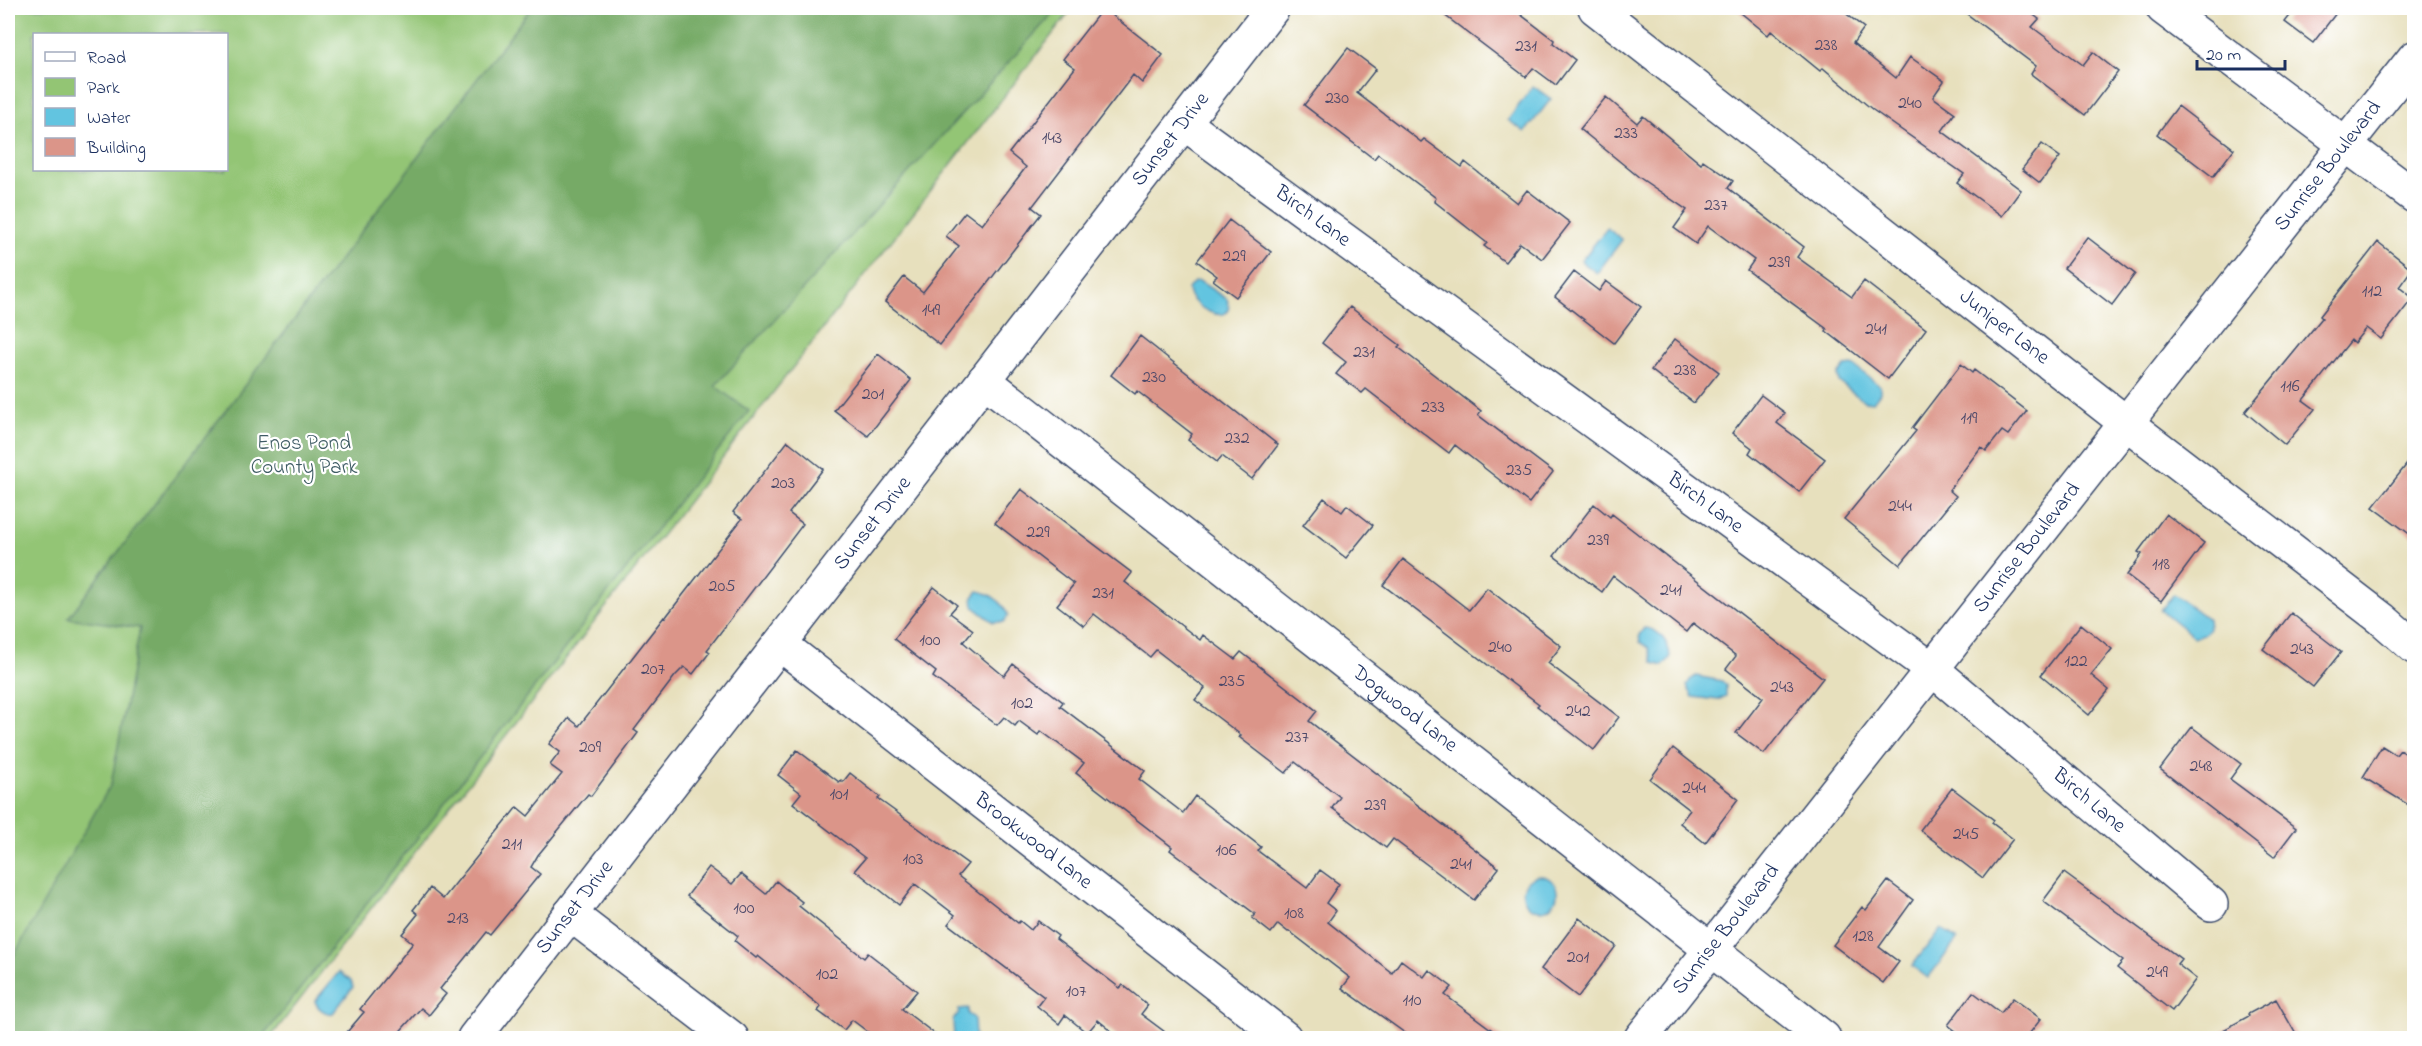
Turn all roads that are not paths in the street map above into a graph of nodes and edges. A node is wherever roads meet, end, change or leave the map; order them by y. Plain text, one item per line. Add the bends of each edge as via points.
1 (1273, 8) edge
2 (1595, 8) edge
3 (2163, 8) edge
4 (2415, 58) edge
5 (1184, 123) junction
6 (2348, 146) junction
7 (2415, 196) edge
8 (984, 380) junction
9 (2126, 422) junction
10 (780, 644) junction
11 (2415, 646) edge
12 (1932, 669) junction
13 (2211, 904) dead end
14 (570, 914) junction
15 (1711, 950) junction
16 (474, 1038) edge
17 (732, 1038) edge
18 (1285, 1038) edge
19 (1641, 1038) edge
20 (1824, 1038) edge

1 - 5 street, Sunset Drive
2 - 9 street, Juniper Lane
3 - 6 street
4 - 6 street, Sunrise Boulevard
5 - 8 street, Sunset Drive
5 - 12 street, Birch Lane
6 - 7 street
6 - 9 street, Sunrise Boulevard
8 - 10 street, Sunset Drive
8 - 15 street, Dogwood Lane
9 - 11 street, Juniper Lane
9 - 12 street, Sunrise Boulevard
10 - 14 street, Sunset Drive
10 - 18 street, Brookwood Lane
12 - 13 street, Birch Lane
12 - 15 street, Sunrise Boulevard
14 - 16 street, Sunset Drive
14 - 17 street
15 - 19 street, Sunrise Boulevard
15 - 20 street, Dogwood Lane

